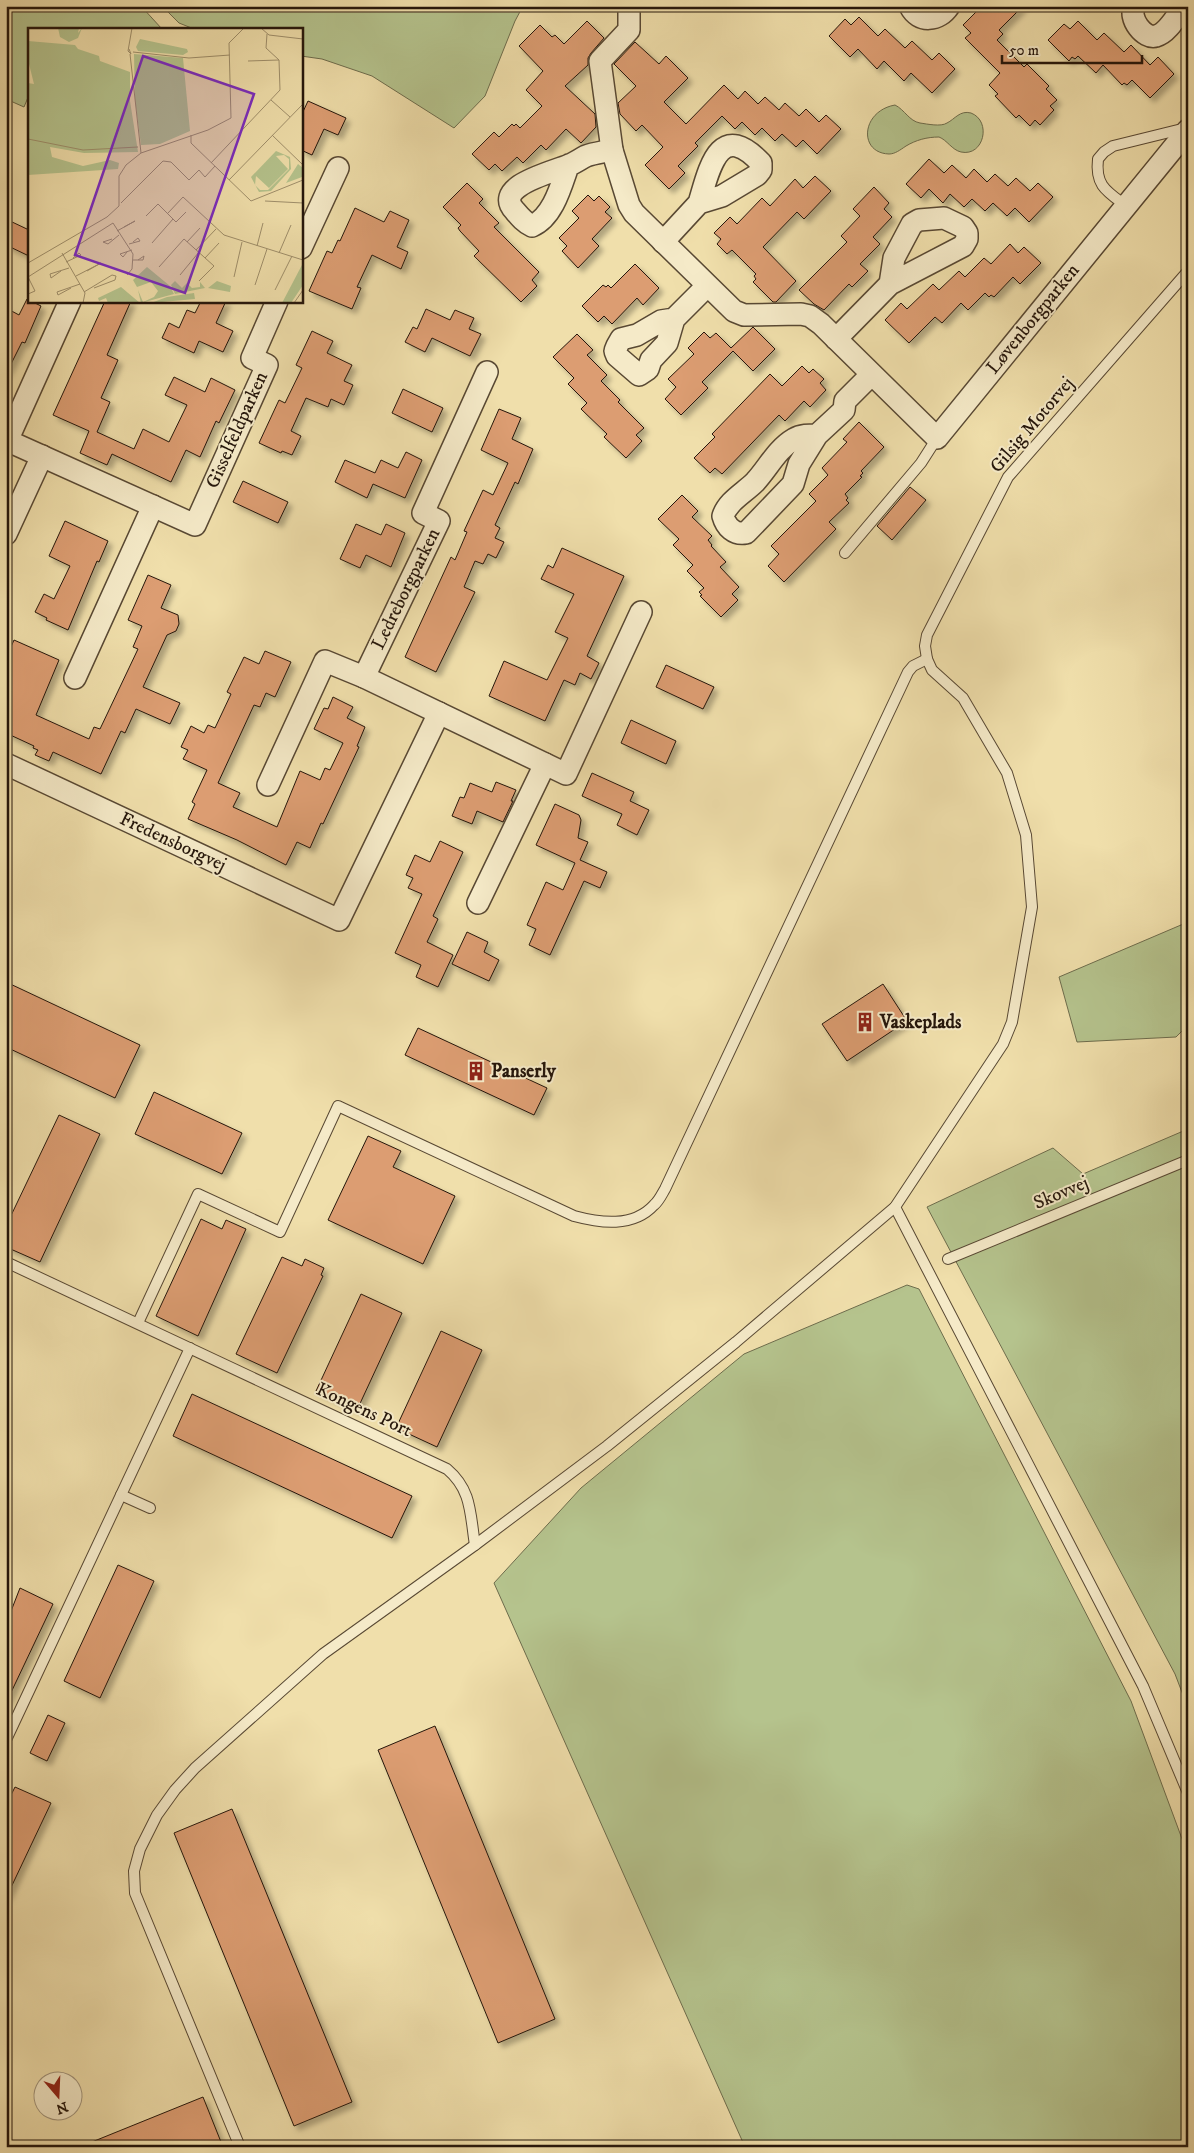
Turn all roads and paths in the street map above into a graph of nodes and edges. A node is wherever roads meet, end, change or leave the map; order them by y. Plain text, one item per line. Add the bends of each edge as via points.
1 (629, 6) edge
2 (910, 6) edge
3 (948, 6) edge
4 (1135, 6) edge
5 (1184, 6) edge
6 (1188, 128) edge
7 (612, 150) junction
8 (568, 166) dead end
9 (338, 168) dead end
10 (699, 204) dead end
11 (1125, 204) junction
12 (663, 242) junction
13 (302, 246) edge
14 (1188, 271) edge
15 (890, 284) dead end
16 (707, 286) junction
17 (70, 302) edge
18 (277, 302) edge
19 (674, 319) dead end
20 (836, 339) junction
21 (486, 372) dead end
22 (871, 375) junction
23 (817, 435) junction
24 (937, 438) junction
25 (7, 441) edge
26 (42, 456) junction
27 (153, 506) junction
28 (6, 534) edge
29 (846, 553) dead end
30 (641, 612) dead end
31 (927, 659) junction
32 (364, 677) junction
33 (75, 678) dead end
34 (439, 713) junction
35 (6, 764) edge
36 (545, 764) junction
37 (268, 785) dead end
38 (478, 903) dead end
39 (1188, 1160) edge
40 (895, 1207) junction
41 (948, 1259) dead end
42 (6, 1262) edge
43 (138, 1323) junction
44 (190, 1348) junction
45 (121, 1495) junction
46 (150, 1508) dead end
47 (475, 1545) junction
48 (6, 1740) edge
49 (1188, 1793) edge
50 (240, 2147) edge

1 - 7 street via 629,30 600,61
2 - 3 street via 919,17 927,19 941,16
4 - 5 street via 1133,21 1153,37 1165,30
6 - 11 street, Løvenborgparken
6 - 11 lane via 1113,146 1104,152 1098,160 1099,181 1104,190
7 - 8 street via 587,156
7 - 12 street via 629,204
9 - 13 street
10 - 12 street
11 - 24 street, Løvenborgparken
12 - 16 street
14 - 31 lane, Gilsig Motorvej via 1008,477 932,622 925,646
15 - 20 street
16 - 19 street
16 - 20 street via 734,311 744,315 810,316
17 - 25 street, Gisselfeldparken
18 - 27 street, Gisselfeldparken via 252,358 267,365 195,525
20 - 22 street
21 - 32 street, Ledreborgparken via 424,513 439,521
22 - 23 street via 845,401 844,410
22 - 24 street
23 - 23 street via 794,439 729,505 723,516 732,530 746,533 793,484 799,464
24 - 29 lane via 921,463
25 - 26 street, Gisselfeldparken
26 - 27 street, Gisselfeldparken
26 - 28 street
27 - 33 street
30 - 36 street via 566,774
31 - 40 lane via 932,670 963,698 1007,773 1026,835 1032,907 1012,1022 1003,1044
31 - 43 lane via 908,672 665,1189 654,1206 621,1222 597,1222 574,1216 338,1106 280,1232 198,1194
32 - 34 street
32 - 37 street via 325,661
34 - 35 street, Fredensborgvej via 340,920
34 - 36 street
36 - 38 street
39 - 41 lane, Skovvej
40 - 47 lane via 615,1440
40 - 49 lane via 1143,1686
42 - 43 lane, Kongens Port
43 - 44 lane, Kongens Port
44 - 45 lane
44 - 47 lane, Kongens Port via 447,1469 464,1487
45 - 46 lane
45 - 48 lane
47 - 50 lane via 323,1654 195,1768 157,1815 140,1849 134,1871 135,1892

